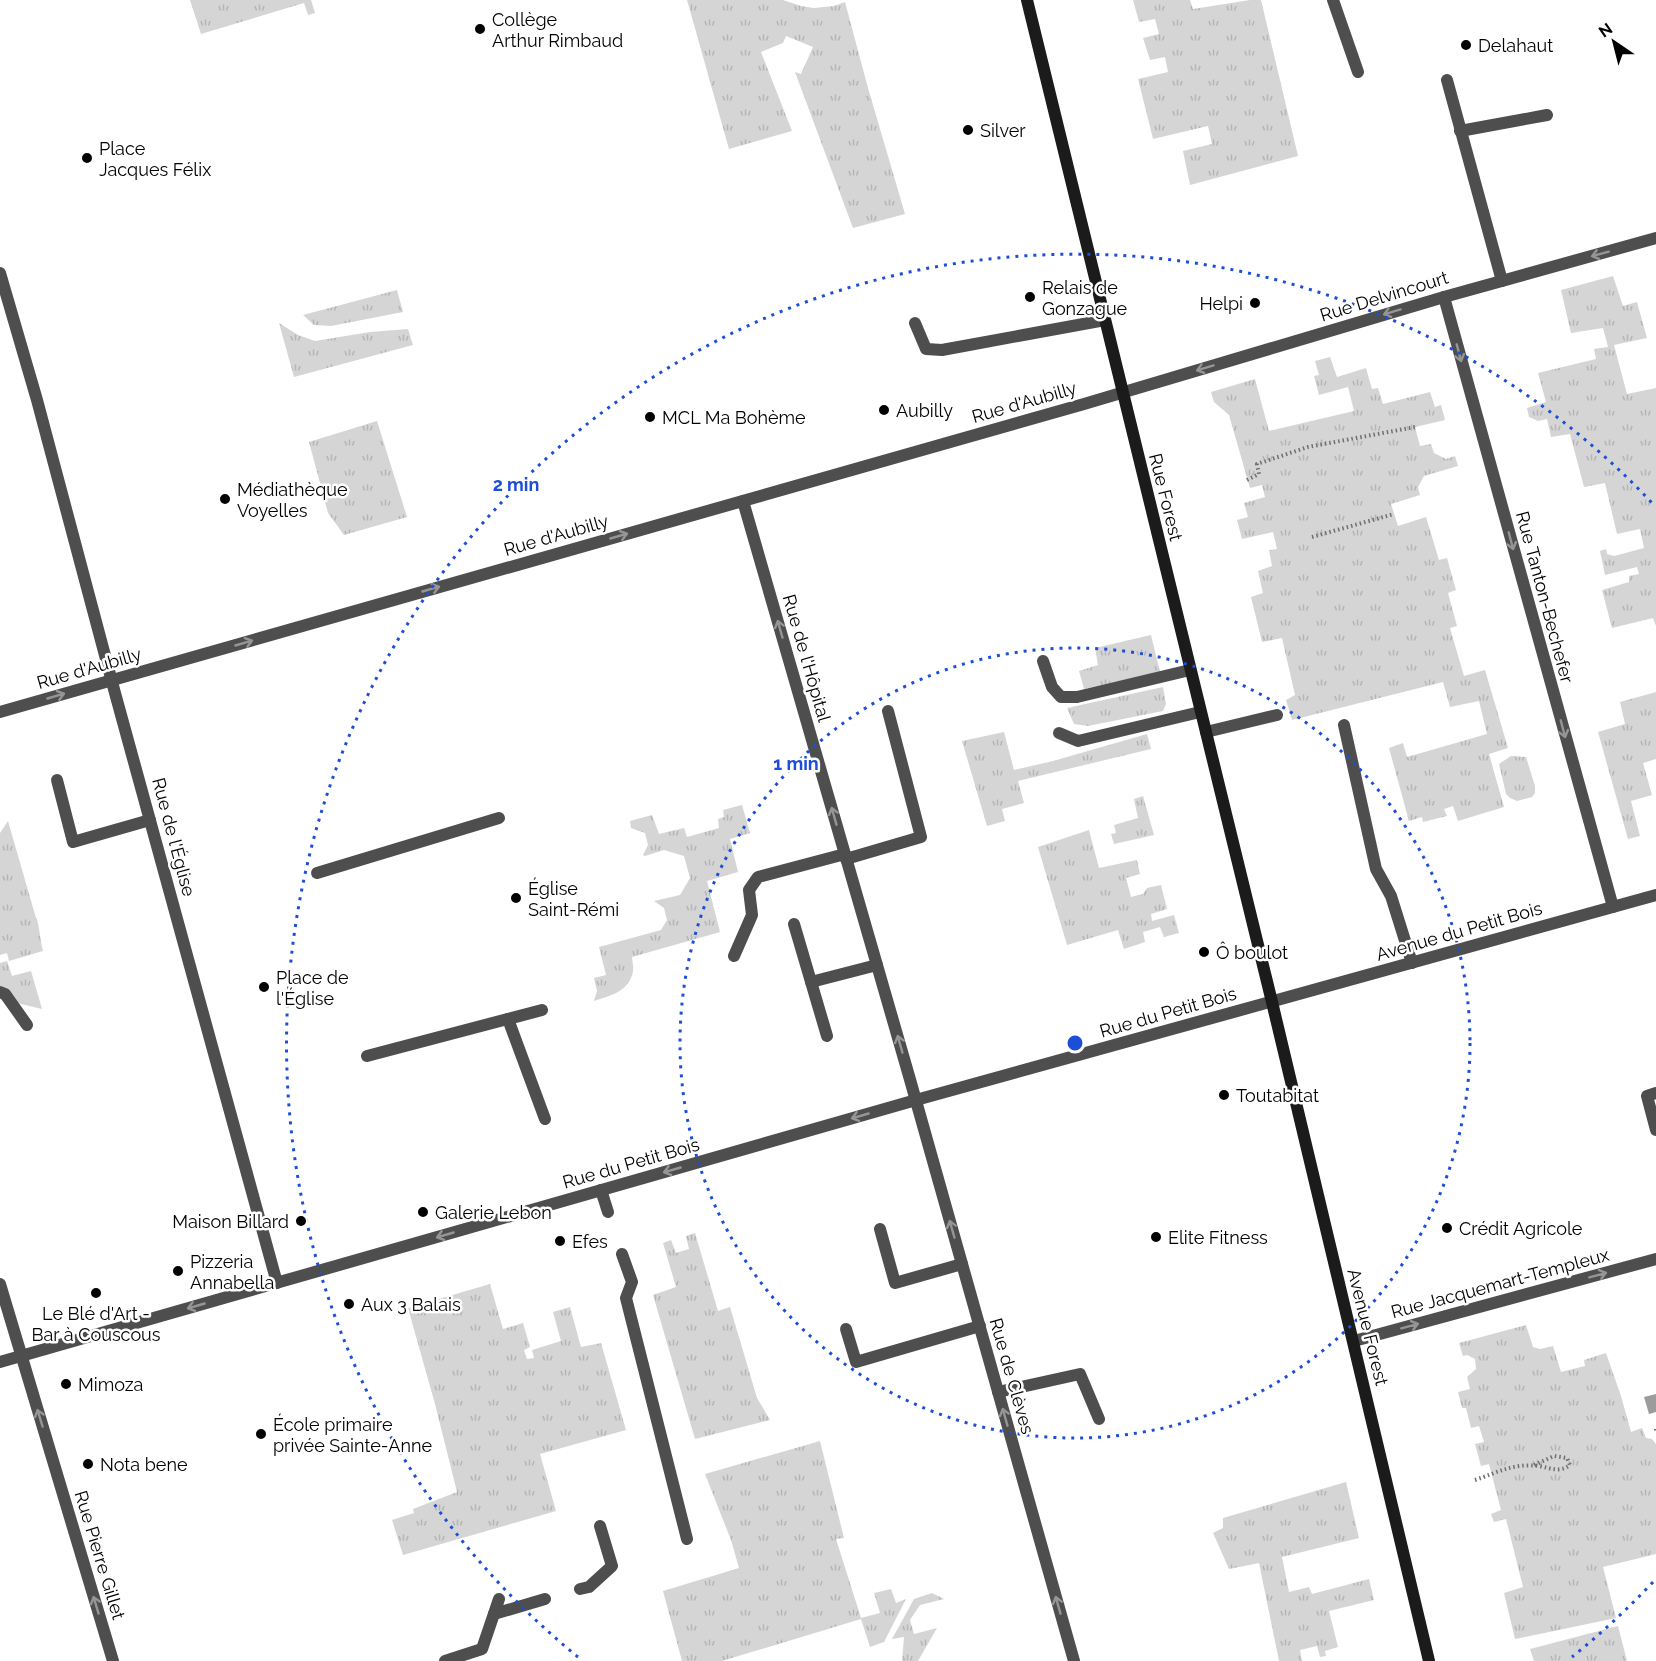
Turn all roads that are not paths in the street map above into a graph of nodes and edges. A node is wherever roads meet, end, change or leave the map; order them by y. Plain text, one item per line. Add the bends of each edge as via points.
1 (1026, 0) edge
2 (1333, 0) edge
3 (1358, 72) dead end
4 (1447, 80) dead end
5 (1547, 115) dead end
6 (1460, 131) junction
7 (1656, 238) edge
8 (0, 273) edge
9 (1502, 281) junction
10 (1444, 297) junction
11 (1105, 320) junction
12 (915, 324) dead end
13 (1123, 393) junction
14 (743, 501) junction
15 (1043, 661) dead end
16 (1190, 670) junction
17 (112, 680) junction
18 (888, 711) dead end
19 (0, 712) edge
20 (1200, 712) junction
21 (1277, 715) dead end
22 (1344, 725) dead end
23 (1206, 732) junction
24 (1059, 734) dead end
25 (57, 780) dead end
26 (499, 818) dead end
27 (150, 820) junction
28 (846, 857) junction
29 (317, 873) dead end
30 (1656, 895) edge
31 (1613, 907) junction
32 (794, 924) dead end
33 (734, 956) dead end
34 (1412, 963) junction
35 (877, 965) junction
36 (811, 981) junction
37 (0, 992) edge
38 (1272, 1002) junction
39 (542, 1010) dead end
40 (508, 1019) junction
41 (27, 1025) dead end
42 (827, 1036) dead end
43 (367, 1056) dead end
44 (1656, 1093) edge
45 (916, 1100) junction
46 (544, 1119) dead end
47 (1656, 1130) edge
48 (601, 1190) junction
49 (608, 1212) dead end
50 (880, 1229) dead end
51 (622, 1254) dead end
52 (1656, 1259) edge
53 (962, 1264) junction
54 (277, 1283) junction
55 (0, 1284) edge
56 (980, 1326) junction
57 (846, 1329) dead end
58 (1354, 1341) junction
59 (21, 1356) junction
60 (0, 1362) edge
61 (998, 1392) junction
62 (1098, 1419) dead end
63 (600, 1526) dead end
64 (687, 1539) dead end
65 (580, 1589) dead end
66 (499, 1599) dead end
67 (545, 1599) dead end
68 (494, 1614) junction
69 (113, 1661) edge
70 (445, 1661) edge
71 (1074, 1661) edge
72 (1429, 1661) edge

1 - 11 main road, Rue Forest
2 - 3 street
4 - 6 street
5 - 6 street
6 - 9 street
7 -> 9 street, Rue Delvincourt
8 - 17 street, Rue de l'Église
9 - 10 street, Rue Delvincourt
10 -> 13 street, Rue Delvincourt
10 -> 31 street, Rue Tanton-Bechefer
11 - 12 street via 942,350 926,349
11 - 13 main road, Rue Forest
13 - 14 street, Rue d'Aubilly
13 - 16 main road, Rue Forest
17 -> 14 street, Rue d'Aubilly
28 -> 14 street, Rue de l'Hôpital
15 - 16 street via 1052,687 1061,697 1077,697
16 - 20 main road, Rue Forest
19 -> 17 street, Rue d'Aubilly
17 - 27 street, Rue de l'Église
18 - 28 street via 921,837
20 - 23 main road, Rue Forest
20 - 24 street via 1078,741
21 - 23 street
22 - 34 street via 1376,869 1392,896
23 - 38 main road, Rue Forest
25 - 27 street via 73,842
26 - 29 street
27 - 54 street, Rue de l'Église
28 - 33 street via 758,877 749,890 752,915
28 - 35 street, Rue de l'Hôpital
30 - 31 street, Avenue du Petit Bois
31 - 34 street, Avenue du Petit Bois
32 - 36 street
34 - 38 street, Avenue du Petit Bois
35 - 36 street
45 -> 35 street, Rue de l'Hôpital
36 - 42 street
37 - 41 street
38 - 45 street, Rue du Petit Bois
38 - 58 main road, Avenue Forest
39 - 40 street
40 - 43 street
40 - 46 street
44 - 47 street via 1647,1096
45 -> 48 street, Rue du Petit Bois
53 -> 45 street, Rue de Clèves
48 - 49 street
48 -> 54 street, Rue du Petit Bois
50 - 53 street via 895,1283
51 - 64 street via 632,1282 626,1298
58 -> 52 street, Rue Jacquemart-Templeux
53 - 56 street, Rue de Clèves
54 -> 59 street, Rue du Petit Bois
55 - 59 street, Rue Pierre Gillet
56 - 57 street via 856,1362
56 - 61 street, Rue de Clèves
58 - 72 main road, Avenue Forest
59 - 60 street, Rue du Petit Bois
69 -> 59 street, Rue Pierre Gillet
61 - 62 street via 1080,1374
71 -> 61 street, Rue de Clèves
63 - 65 street via 612,1566 589,1587
66 - 68 street
67 - 68 street
68 - 70 street via 482,1649

